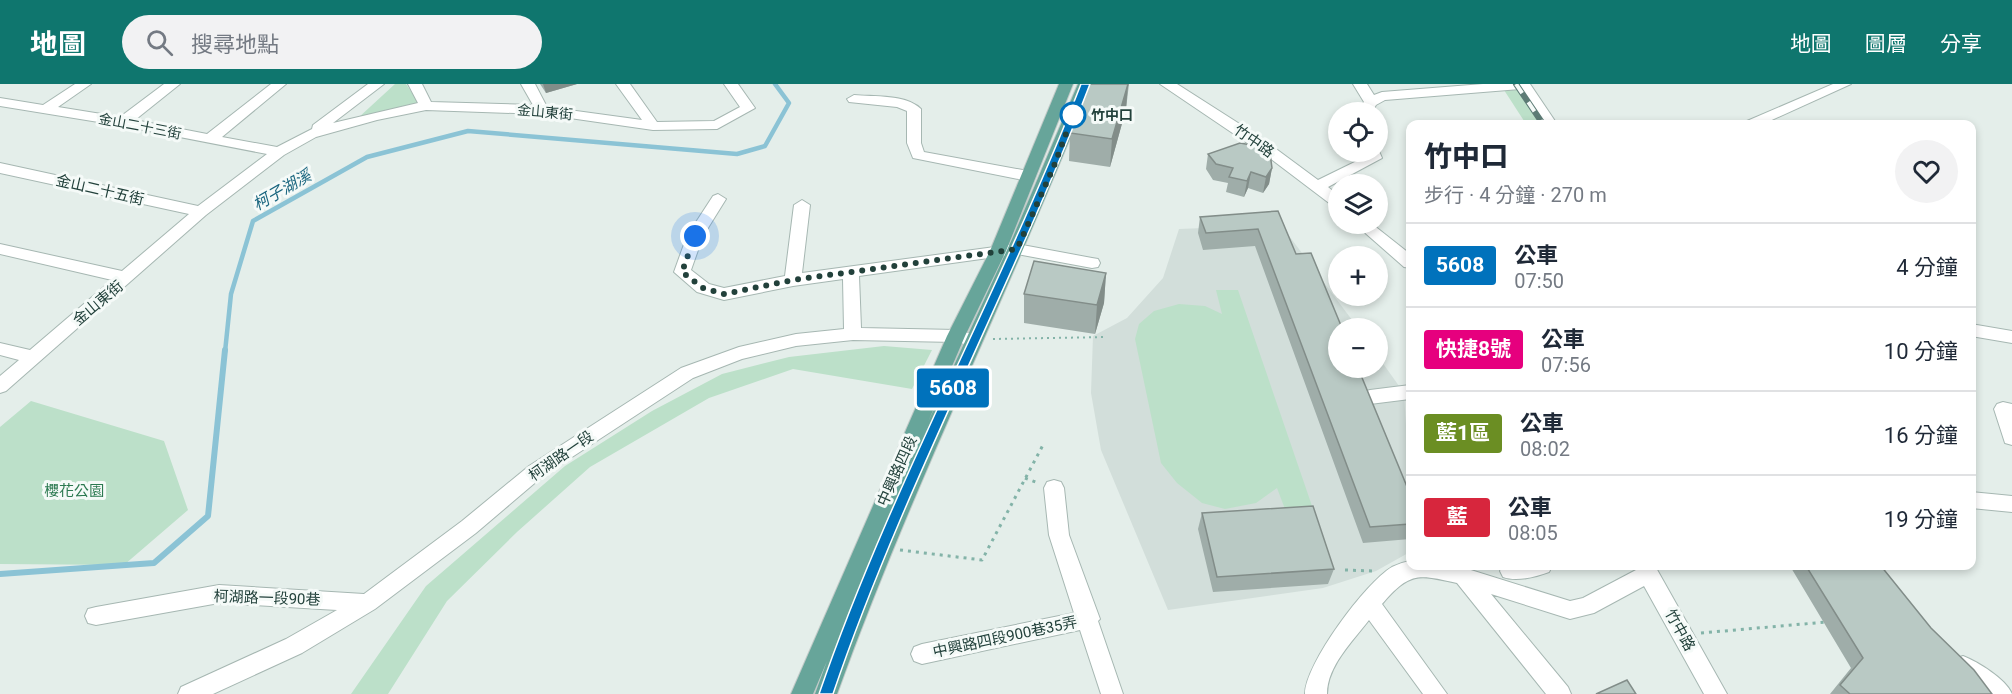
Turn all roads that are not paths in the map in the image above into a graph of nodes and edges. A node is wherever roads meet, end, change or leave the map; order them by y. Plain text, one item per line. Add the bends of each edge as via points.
1 (84, 84) edge
2 (172, 84) edge
3 (279, 84) edge
4 (377, 84) edge
5 (415, 84) edge
6 (528, 84) edge
7 (623, 84) edge
8 (731, 84) edge
9 (1066, 84) edge
10 (1085, 84) edge
11 (1167, 84) edge
12 (1360, 84) edge
13 (1523, 84) edge
14 (1844, 84) edge
15 (854, 99) dead end
16 (0, 102) edge
17 (1366, 102) edge
18 (1374, 102) edge
19 (426, 106) junction
20 (46, 109) junction
21 (542, 110) junction
22 (1547, 120) edge
23 (1761, 120) edge
24 (123, 122) junction
25 (653, 126) junction
26 (311, 134) junction
27 (210, 139) junction
28 (279, 152) junction
29 (1367, 162) edge
30 (1054, 166) junction
31 (0, 168) edge
32 (1031, 169) junction
33 (1318, 186) junction
34 (1328, 194) edge
35 (718, 199) dead end
36 (802, 205) dead end
37 (201, 212) junction
38 (1375, 234) edge
39 (0, 249) edge
40 (1007, 250) junction
41 (1406, 259) edge
42 (1092, 263) dead end
43 (851, 272) junction
44 (127, 278) junction
45 (793, 280) junction
46 (1976, 331) edge
47 (854, 334) junction
48 (2012, 337) edge
49 (965, 338) junction
50 (0, 348) edge
51 (33, 357) junction
52 (0, 386) edge
53 (1406, 392) edge
54 (1370, 397) edge
55 (2012, 411) edge
56 (2012, 438) edge
57 (1054, 488) dead end
58 (1976, 500) edge
59 (2012, 504) edge
60 (1406, 569) edge
61 (1462, 570) edge
62 (1516, 570) edge
63 (1645, 570) edge
64 (1648, 570) edge
65 (1510, 571) dead end
66 (368, 603) junction
67 (1370, 604) junction
68 (96, 616) dead end
69 (1089, 619) junction
70 (832, 648) junction
71 (1948, 652) edge
72 (922, 654) dead end
73 (189, 694) edge
74 (802, 694) edge
75 (826, 694) edge
76 (1112, 694) edge
77 (1316, 694) edge
78 (1436, 694) edge
79 (1560, 694) edge
80 (1716, 694) edge
81 (2001, 694) edge

1 - 20 street
2 - 24 street
3 - 27 street
4 - 26 street, 金山東街
5 - 19 street
6 - 21 street
7 - 25 street
8 - 25 street, 金山東街 via 748,108 717,125
9 - 32 main road, 中興路四段
10 - 30 main road, 中興路四段
11 - 33 street, 竹中路
12 - 17 street
13 - 18 street via 1382,96
13 - 22 street
14 - 23 street
15 - 32 street via 914,109 918,155
16 - 20 street, 金山二十三街
19 - 21 street, 金山東街
19 - 26 street, 金山東街
20 - 24 street, 金山二十三街
21 - 25 street, 金山東街
24 - 27 street, 金山二十三街
26 - 28 street, 金山東街
27 - 28 street, 金山二十三街
28 - 37 street, 金山東街
29 - 33 street
30 - 32 street
30 - 40 main road, 中興路四段
31 - 37 street, 金山二十五街
32 - 40 main road, 中興路四段
33 - 34 street, 竹中路
35 - 45 street via 695,236 682,272 703,288 724,294
36 - 45 street
37 - 44 street, 金山東街
38 - 41 street
39 - 44 street
40 - 42 street
40 - 43 street
40 - 49 main road, 中興路四段
43 - 45 street
43 - 47 street
44 - 51 street, 金山東街
46 - 48 street
47 - 49 street, 柯湖路一段
47 - 66 street, 柯湖路一段 via 796,340 739,352 687,373 536,471
49 - 70 main road, 中興路四段
49 - 70 main road, 中興路四段 via 884,548
50 - 51 street
51 - 52 street, 金山東街
53 - 54 street
55 - 56 street via 2003,409
57 - 69 street, 中興路四段900巷35弄 via 1059,535
58 - 59 street
60 - 67 street
61 - 63 street via 1570,610 1587,606
61 - 79 street
62 - 65 street
64 - 80 street, 竹中路
66 - 68 street, 柯湖路一段90巷 via 219,594
66 - 73 street, 柯湖路一段 via 294,646
67 - 77 street via 1332,653 1314,685
67 - 78 street
69 - 72 street, 中興路四段900巷35弄
69 - 76 street, 中興路四段900巷35弄
70 - 74 main road, 中興路四段
70 - 75 main road, 中興路四段
71 - 81 street

